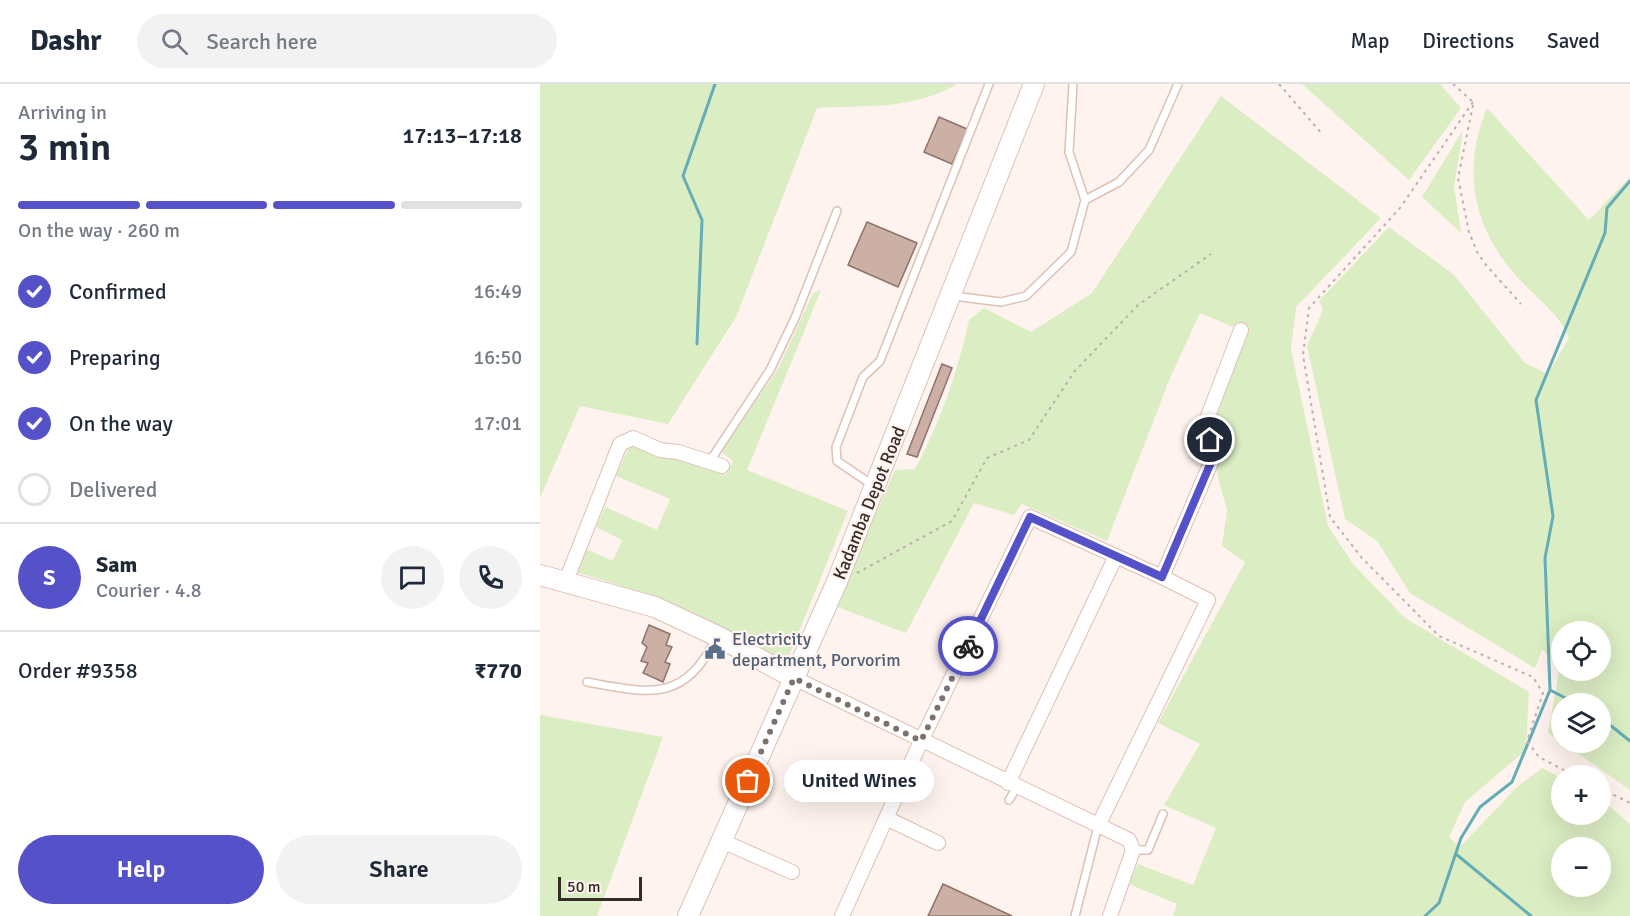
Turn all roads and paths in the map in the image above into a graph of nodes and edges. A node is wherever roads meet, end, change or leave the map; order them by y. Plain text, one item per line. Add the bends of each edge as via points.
1 (989, 84) edge
2 (1034, 84) edge
3 (1072, 84) edge
4 (1178, 84) edge
5 (1279, 84) edge
6 (1453, 84) edge
7 (1473, 102) junction
8 (1323, 135) dead end
9 (1085, 200) junction
10 (837, 211) dead end
11 (1211, 254) dead end
12 (952, 296) junction
13 (1521, 304) dead end
14 (1241, 330) dead end
15 (715, 465) joint
16 (876, 487) junction
17 (1116, 556) junction
18 (540, 575) edge
19 (1162, 577) junction
20 (566, 581) junction
21 (836, 584) junction
22 (717, 636) junction
23 (794, 678) junction
24 (587, 681) dead end
25 (921, 741) junction
26 (1554, 765) edge
27 (1012, 785) junction
28 (1611, 794) edge
29 (1009, 800) dead end
30 (1630, 803) edge
31 (1163, 814) dead end
32 (886, 818) junction
33 (1098, 826) junction
34 (722, 841) junction
35 (938, 843) dead end
36 (1133, 850) junction
37 (792, 872) dead end
38 (688, 916) edge
39 (843, 916) edge
40 (1075, 916) edge
41 (1110, 916) edge

1 - 16 lane via 880,361 863,377 836,447 837,461
2 - 12 street, Kadamba Depot Road
3 - 9 lane via 1069,152
4 - 9 lane via 1149,150 1119,182
5 - 8 path
6 - 7 path
7 - 13 path via 1458,178 1469,232 1486,265
7 - 26 path via 1400,208 1309,308 1303,355 1330,517 1362,558 1439,636 1533,677 1544,693 1527,741 1539,757
9 - 12 lane via 1071,252 1026,296 1001,302
10 - 15 lane via 795,318
11 - 21 path via 1138,305 1074,372 1029,440 987,458 952,521
12 - 16 street, Kadamba Depot Road
14 - 19 street via 1205,424 1212,460
15 - 20 street via 633,438 620,444
16 - 21 street, Kadamba Depot Road
17 - 19 street
17 - 25 street via 1030,517
17 - 27 street
18 - 20 street
19 - 33 street via 1208,600
20 - 22 street via 655,608
21 - 23 street, Kadamba Depot Road
22 - 23 street
22 - 24 lane via 700,664 674,687 636,691
23 - 25 street
23 - 34 street, Kadamba Depot Road
25 - 27 street
25 - 32 street
27 - 29 lane
27 - 33 street
28 - 30 path
31 - 36 lane via 1148,850
32 - 35 street
32 - 39 street
33 - 36 street via 1129,840
33 - 40 lane
34 - 37 street
34 - 38 street, Kadamba Depot Road
36 - 41 street

